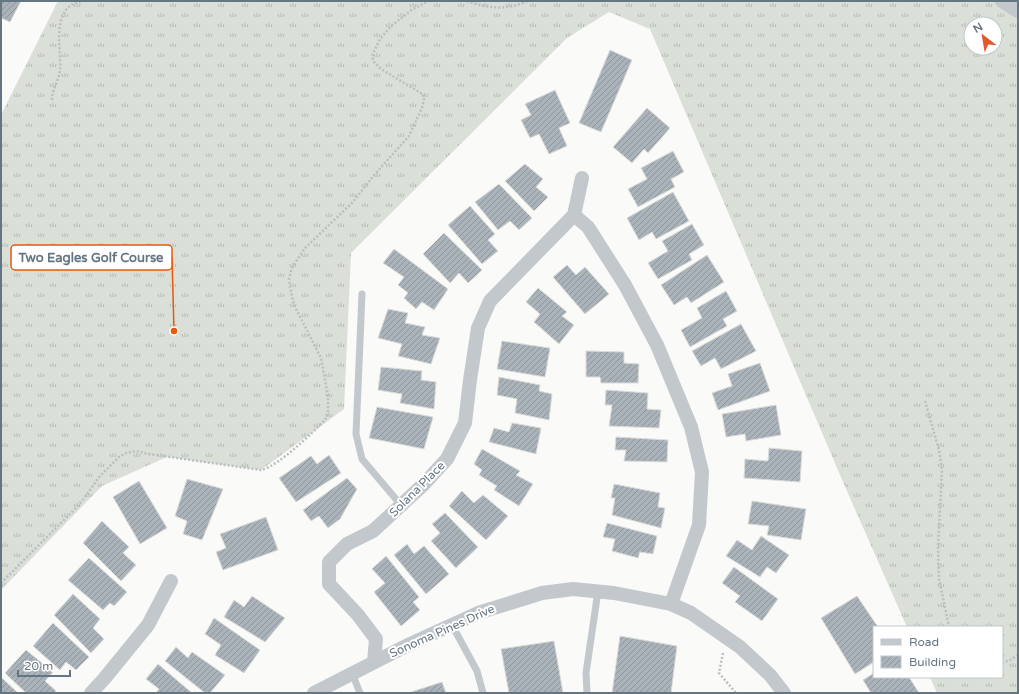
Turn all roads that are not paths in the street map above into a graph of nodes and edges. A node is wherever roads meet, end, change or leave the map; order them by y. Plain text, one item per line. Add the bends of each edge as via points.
1 (1002, 1) edge
2 (1018, 11) edge
3 (582, 178) dead end
4 (574, 215) junction
5 (362, 294) dead end
6 (402, 505) junction
7 (171, 581) dead end
8 (598, 591) junction
9 (670, 604) junction
10 (452, 625) junction
11 (374, 662) junction
12 (352, 673) junction
13 (91, 693) edge
14 (314, 693) edge
15 (360, 693) edge
16 (484, 693) edge
17 (587, 693) edge
18 (784, 693) edge

1 - 2 street
3 - 4 street
4 - 6 street, Solana Place via 490,301 478,328 465,423 447,459
4 - 9 street via 588,227 625,285 657,345 692,426 702,472 699,525
5 - 6 lane via 356,434 362,459
6 - 11 street, Solana Place via 373,531 347,544 329,562 329,584 376,639
7 - 13 street via 148,625
8 - 9 street, Sonoma Pines Drive
8 - 10 street, Sonoma Pines Drive via 542,592 478,613
8 - 17 lane via 586,673
9 - 18 street, Sonoma Pines Drive via 691,613 740,647 770,675
10 - 11 street, Sonoma Pines Drive
10 - 16 lane via 477,671
11 - 12 street, Sonoma Pines Drive
12 - 14 street, Sonoma Pines Drive
12 - 15 lane

